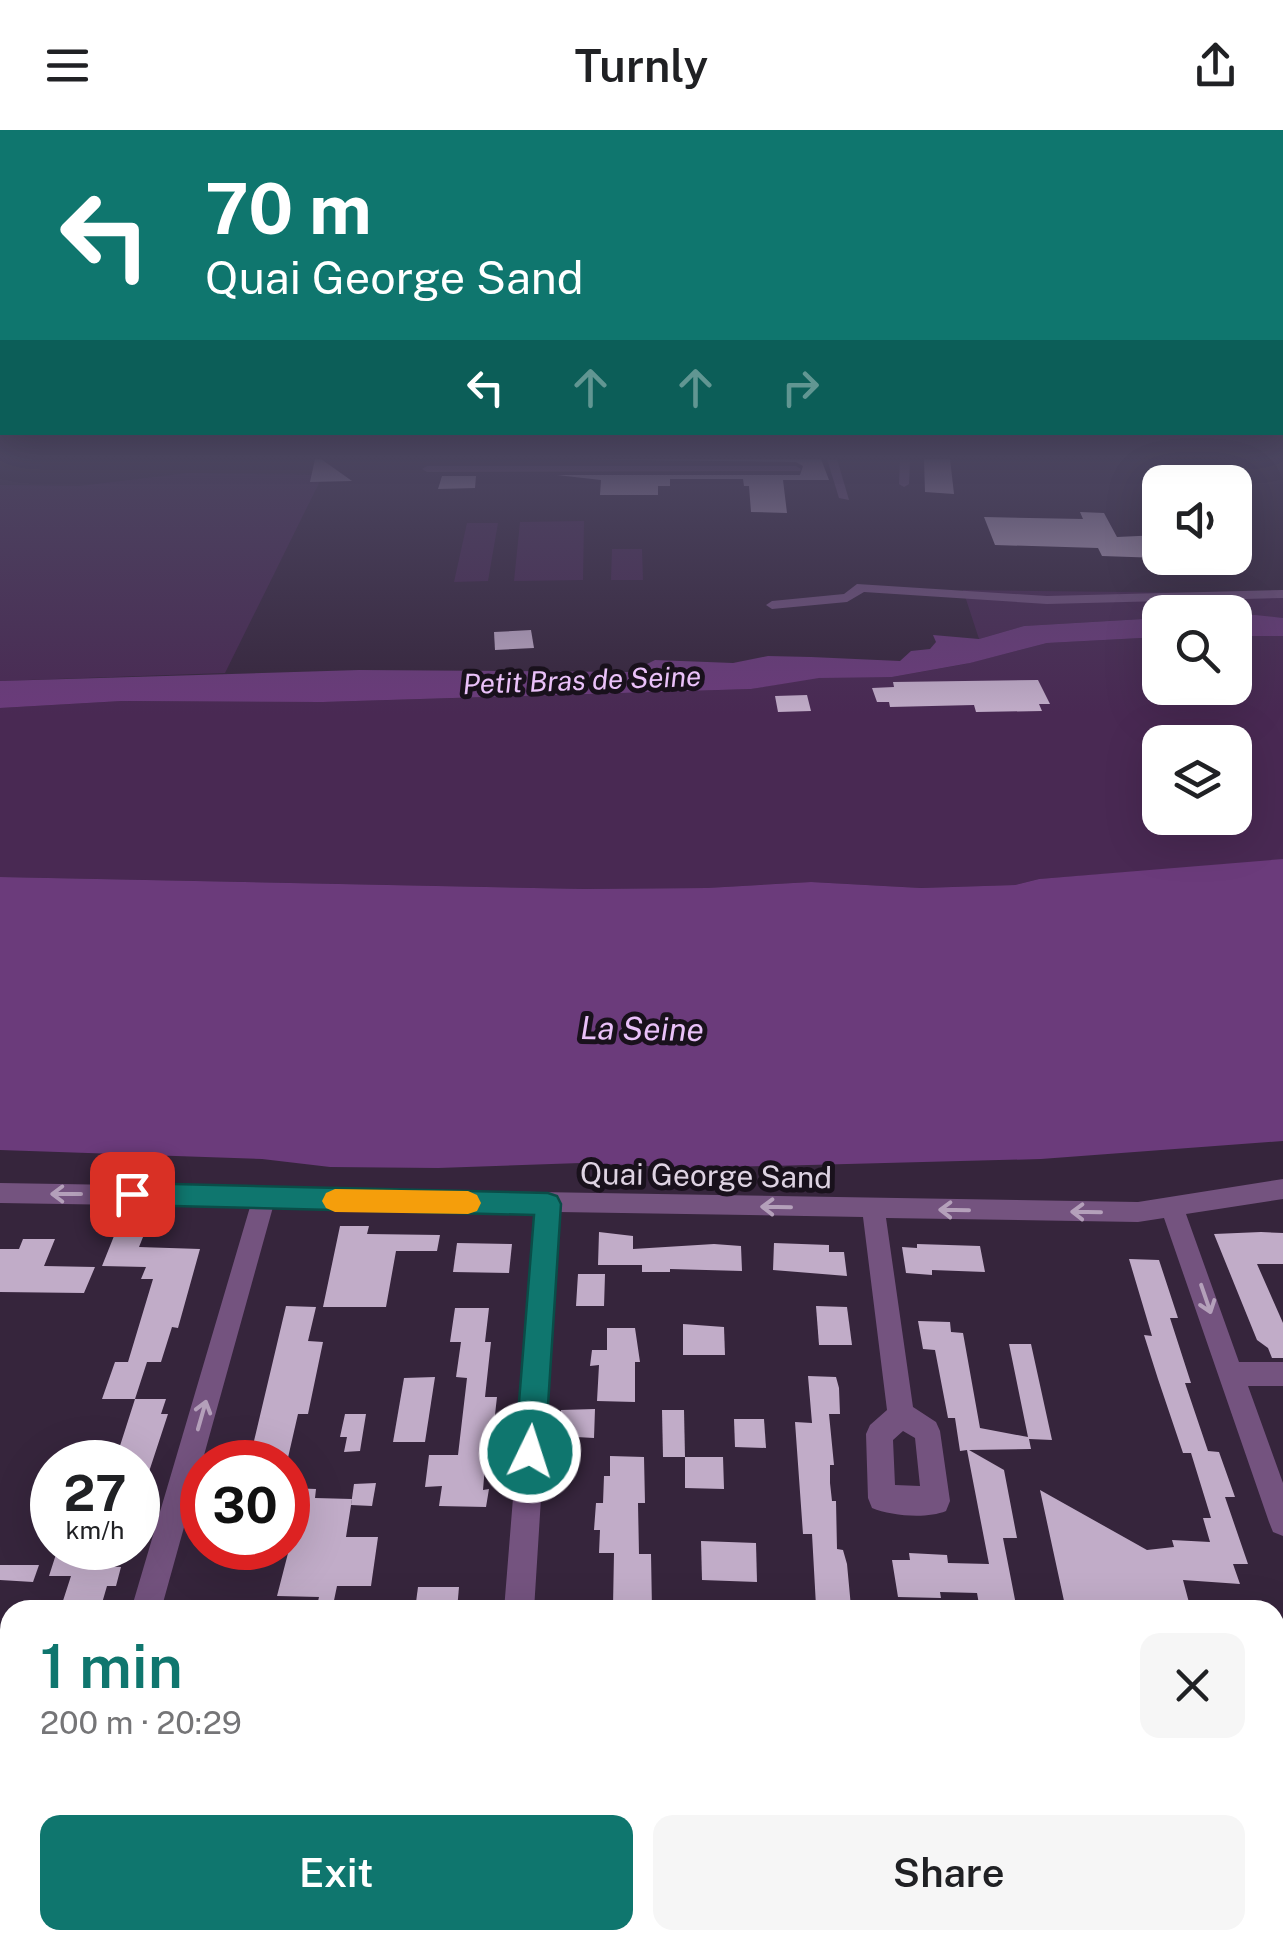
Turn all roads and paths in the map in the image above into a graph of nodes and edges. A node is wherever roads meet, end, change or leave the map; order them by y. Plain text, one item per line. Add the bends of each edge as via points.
1 (1283, 594) edge
2 (772, 606) dead end
3 (1283, 1188) edge
4 (0, 1193) edge
5 (264, 1199) junction
6 (548, 1204) junction
7 (1172, 1208) junction
8 (873, 1209) junction
9 (1232, 1374) junction
10 (1283, 1374) edge
11 (901, 1416) dead end
12 (1283, 1522) edge
13 (149, 1600) edge
14 (520, 1600) edge

1 - 2 street via 1048,600 857,588 847,598
3 - 7 street, Quai George Sand
5 -> 4 street, Quai George Sand
5 - 6 street, Quai George Sand
13 -> 5 street
8 -> 6 street, Quai George Sand
6 - 14 street
7 -> 8 street, Quai George Sand
7 -> 9 street
8 - 11 street
9 - 10 street
9 - 12 street

